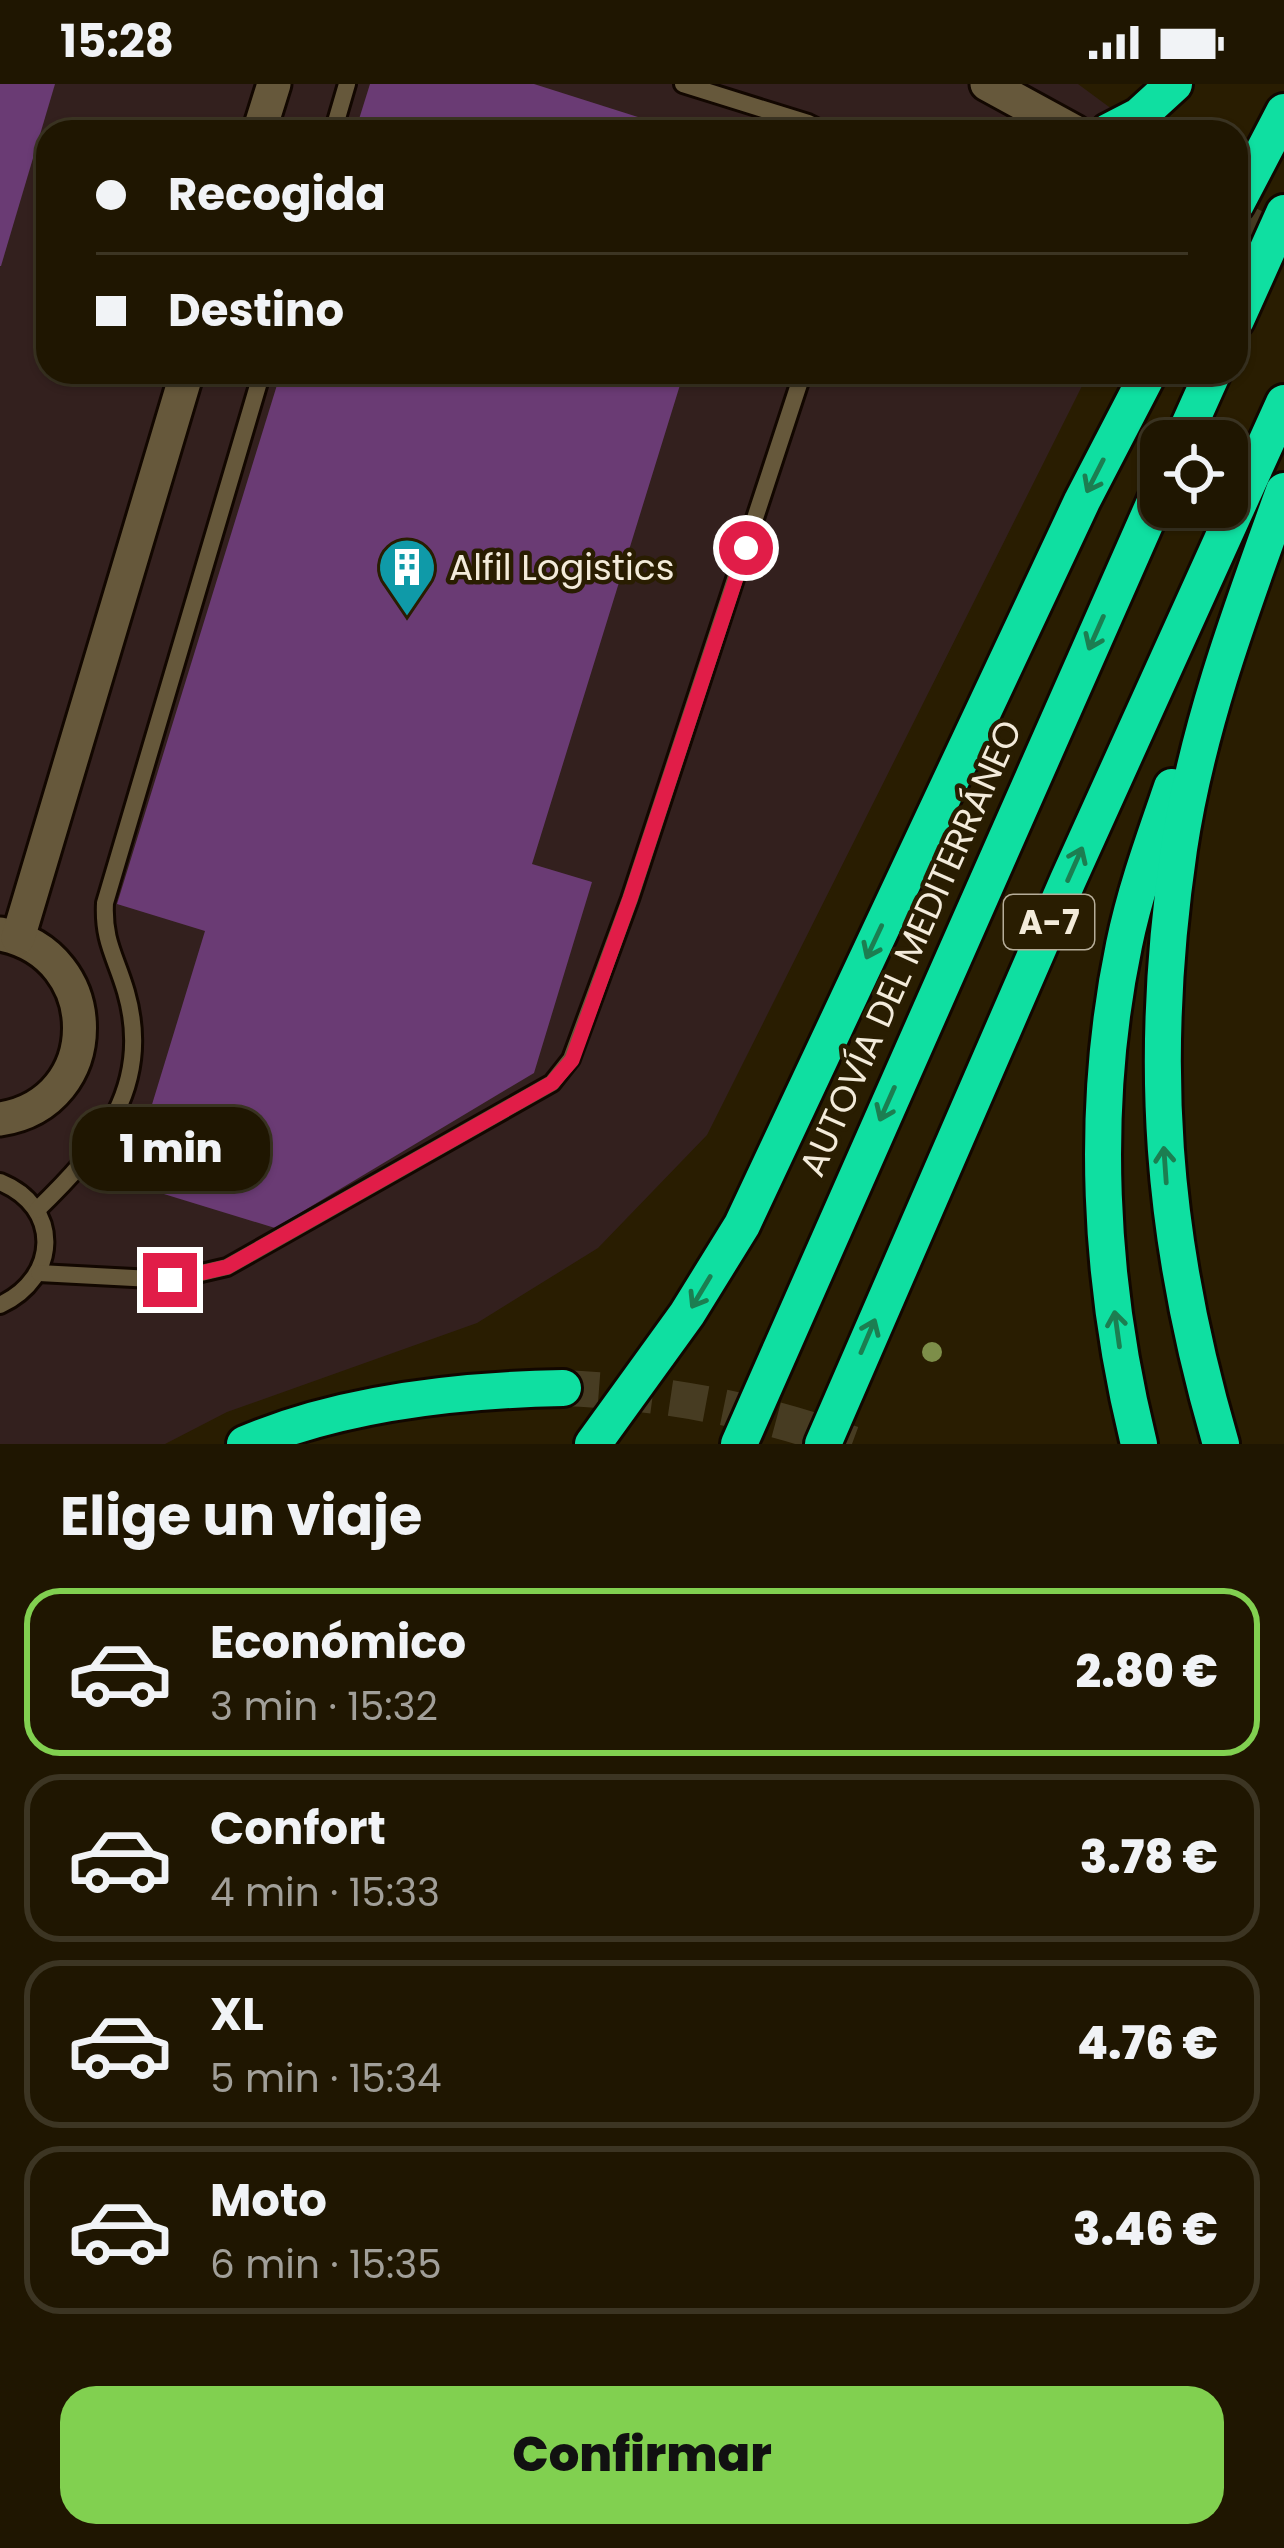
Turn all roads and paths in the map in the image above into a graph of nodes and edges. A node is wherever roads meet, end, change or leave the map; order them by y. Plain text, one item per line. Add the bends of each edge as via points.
1 (274, 84) edge
2 (347, 84) edge
3 (683, 84) edge
4 (987, 84) edge
5 (1174, 84) edge
6 (1284, 112) edge
7 (264, 120) edge
8 (336, 120) edge
9 (790, 120) edge
10 (1054, 120) edge
11 (1131, 120) edge
12 (1248, 181) edge
13 (1284, 213) edge
14 (1248, 293) edge
15 (184, 384) edge
16 (258, 384) edge
17 (799, 384) edge
18 (1142, 384) edge
19 (1208, 384) edge
20 (1284, 404) edge
21 (1191, 420) edge
22 (1284, 491) edge
23 (1143, 528) edge
24 (1259, 560) junction
25 (9, 936) edge
26 (0, 1119) edge
27 (0, 1182) edge
28 (37, 1210) junction
29 (39, 1273) junction
30 (0, 1305) edge
31 (563, 1388) tunnel mouth
32 (245, 1444) edge
33 (593, 1444) edge
34 (740, 1444) edge
35 (823, 1444) edge
36 (1139, 1444) edge
37 (1221, 1444) edge

1 - 7 street
2 - 8 lane
3 - 9 lane
4 - 10 street
5 - 11 highway
6 - 12 highway
13 - 14 highway
15 - 25 street
16 - 28 lane via 105,903 107,947 125,988 135,1060 118,1111 80,1168
17 - 29 lane via 572,1060 552,1083 227,1267 170,1280
18 -> 33 highway via 742,1225
19 - 21 highway
35 -> 20 highway, A-7
22 - 24 highway
23 -> 34 highway, AUTOVÍA DEL MEDITERRÁNEO / A-7
36 -> 24 highway via 1105,1220 1109,1048 1124,944 1148,856
37 -> 24 highway via 1179,1276 1166,1185 1162,997 1179,846
25 - 26 street via 51,959 74,990 80,1042 58,1089
27 - 28 lane
28 - 29 lane via 46,1240
29 - 30 lane
31 - 32 highway via 376,1406

